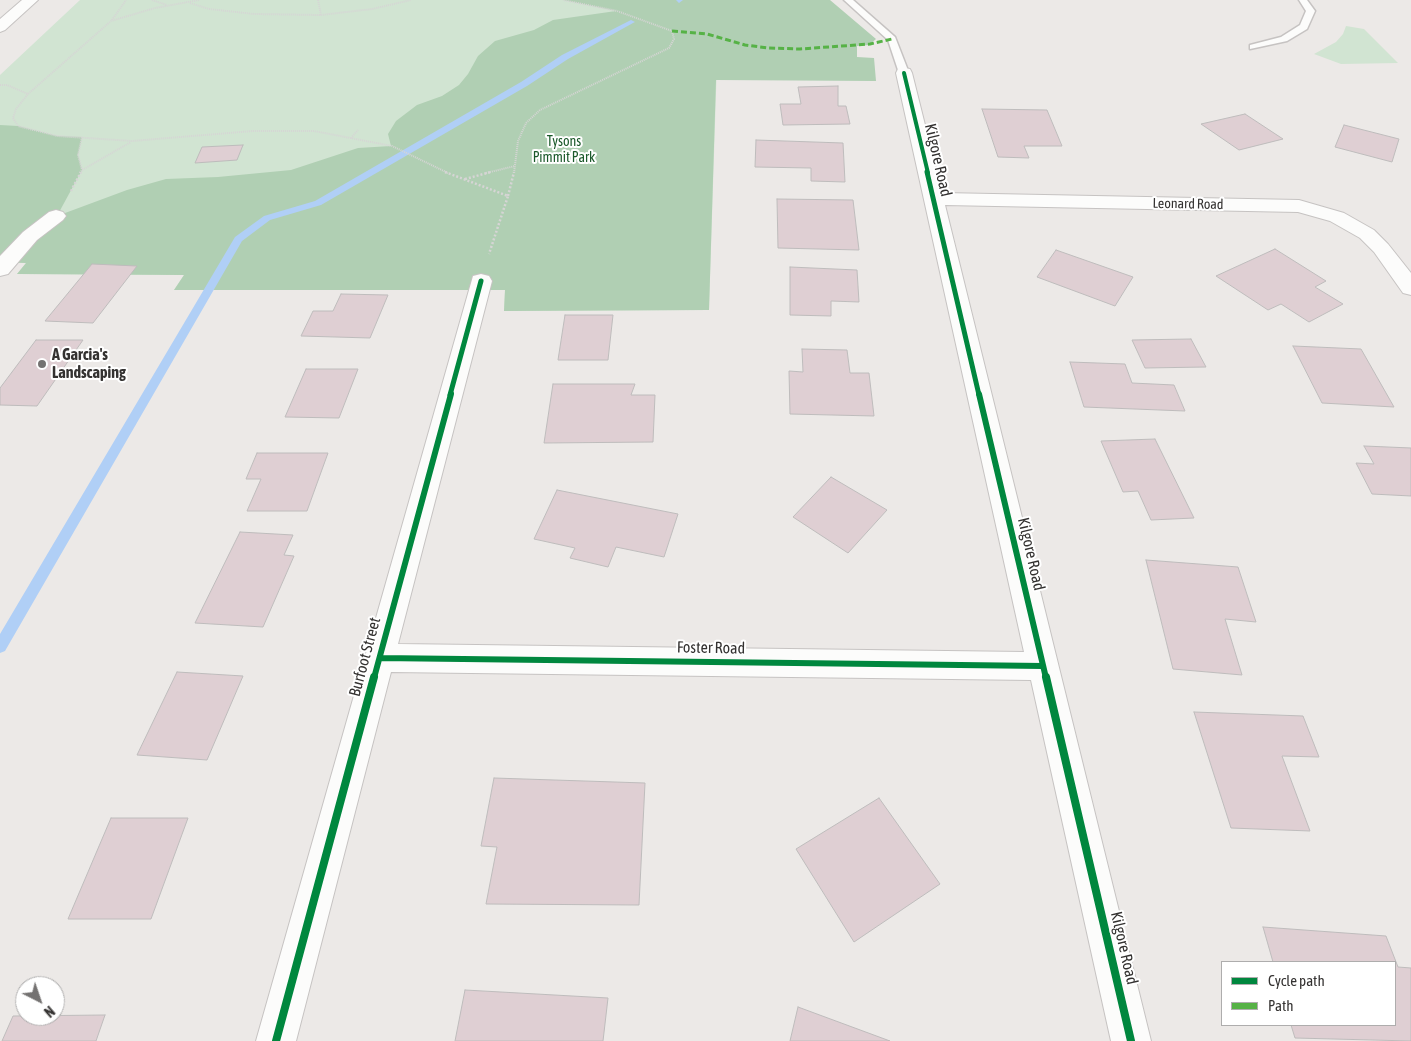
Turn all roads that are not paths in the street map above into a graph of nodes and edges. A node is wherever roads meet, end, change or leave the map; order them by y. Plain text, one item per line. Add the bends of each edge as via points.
1 (31, 0) edge
2 (848, 0) edge
3 (1303, 0) edge
4 (0, 27) edge
5 (1253, 47) dead end
6 (904, 74) joint
7 (934, 199) junction
8 (56, 216) road end
9 (0, 269) edge
10 (481, 280) road end
11 (1411, 288) edge
12 (380, 658) junction
13 (1043, 666) junction
14 (276, 1041) edge
15 (1131, 1041) edge

1 - 4 street
2 - 6 lane via 892,39
3 - 5 lane via 1311,11 1304,27 1284,39
6 - 7 street, Kilgore Road
7 - 11 street, Leonard Road via 1272,205 1344,213 1382,248
7 - 13 street, Kilgore Road
8 - 9 street via 30,236
10 - 12 street, Burfoot Street
12 - 13 street, Foster Road
12 - 14 street, Burfoot Street
13 - 15 street, Kilgore Road

